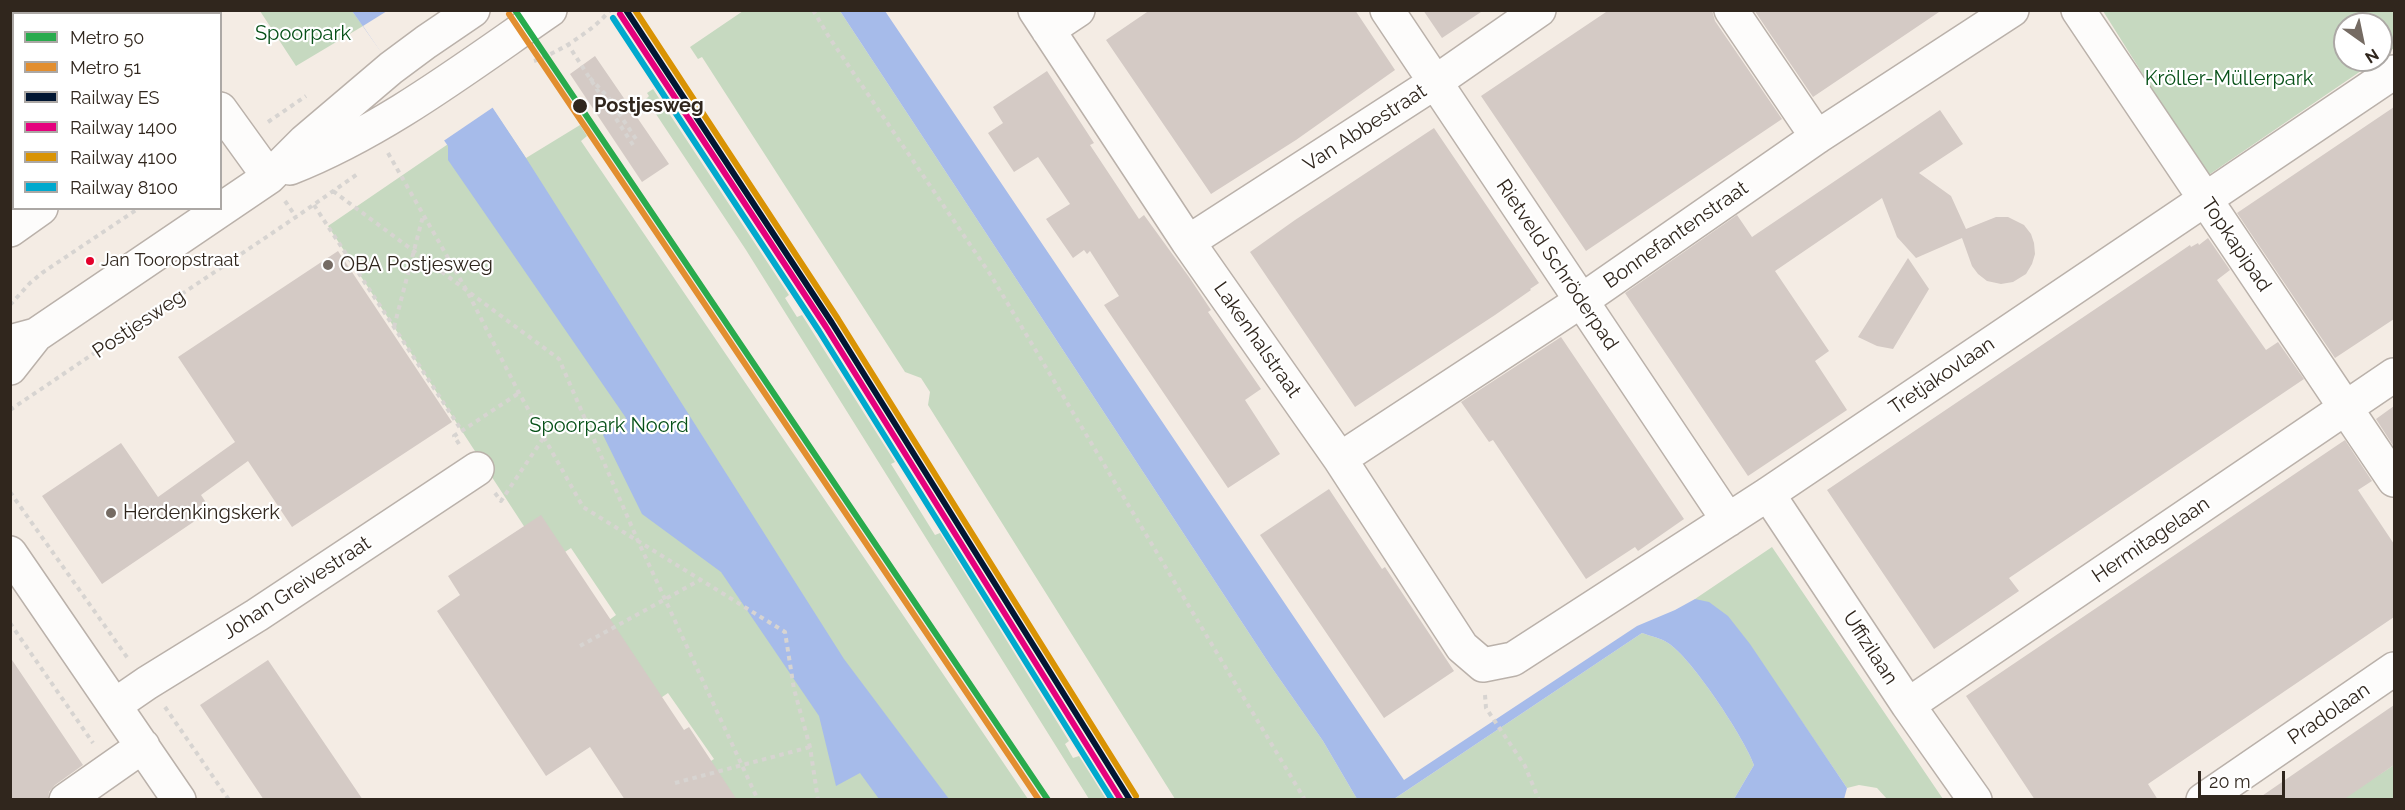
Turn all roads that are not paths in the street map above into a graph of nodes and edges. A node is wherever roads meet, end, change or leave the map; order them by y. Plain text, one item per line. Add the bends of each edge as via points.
1 (550, 10) edge
2 (1078, 10) edge
3 (1387, 10) edge
4 (1539, 10) edge
5 (1731, 10) edge
6 (2012, 10) edge
7 (2078, 10) edge
8 (462, 18) edge
9 (1042, 20) edge
10 (2394, 72) edge
11 (1434, 82) junction
12 (222, 112) edge
13 (1817, 138) junction
14 (269, 177) junction
15 (2205, 200) junction
16 (222, 208) edge
17 (38, 210) edge
18 (219, 210) edge
19 (10, 230) edge
20 (1188, 242) junction
21 (1581, 301) junction
22 (23, 338) edge
23 (10, 368) edge
24 (2394, 375) edge
25 (2346, 408) junction
26 (1340, 459) junction
27 (477, 470) dead end
28 (2394, 480) edge
29 (1768, 494) junction
30 (1728, 520) junction
31 (10, 553) edge
32 (1483, 665) joint
33 (2394, 669) edge
34 (115, 705) junction
35 (1908, 705) junction
36 (143, 746) junction
37 (66, 800) edge
38 (179, 800) edge
39 (1975, 800) edge
40 (2203, 800) edge

1 - 14 street via 414,103 320,157
2 - 9 street
3 - 11 street, Rietveld Schröderpad
4 - 11 street, Van Abbestraat
5 - 13 street
6 - 13 street, Bonnefantenstraat
7 - 15 street, Topkapipad
8 - 14 street via 391,68
9 - 20 street, Lakenhalstraat
10 - 15 street, Tretjakovlaan
11 - 20 street, Van Abbestraat
11 - 21 street, Rietveld Schröderpad
12 - 14 street
13 - 21 street, Bonnefantenstraat
14 - 16 street
15 - 25 street, Topkapipad
15 - 29 street, Tretjakovlaan
17 - 19 street
18 - 22 street
20 - 26 street, Lakenhalstraat
21 - 26 street, Bonnefantenstraat
21 - 30 street, Rietveld Schröderpad
22 - 23 street
24 - 25 street, Hermitagelaan
25 - 28 street, Topkapipad
25 - 35 street, Hermitagelaan
26 - 32 street, Lakenhalstraat via 1462,646
27 - 34 street, Johan Greivestraat
29 - 30 street, Tretjakovlaan
29 - 35 street, Uffizilaan
30 - 32 street, Tretjakovlaan via 1513,658
31 - 34 street
33 - 40 street, Pradolaan
34 - 36 street
35 - 39 street, Uffizilaan
36 - 37 street
36 - 38 street

